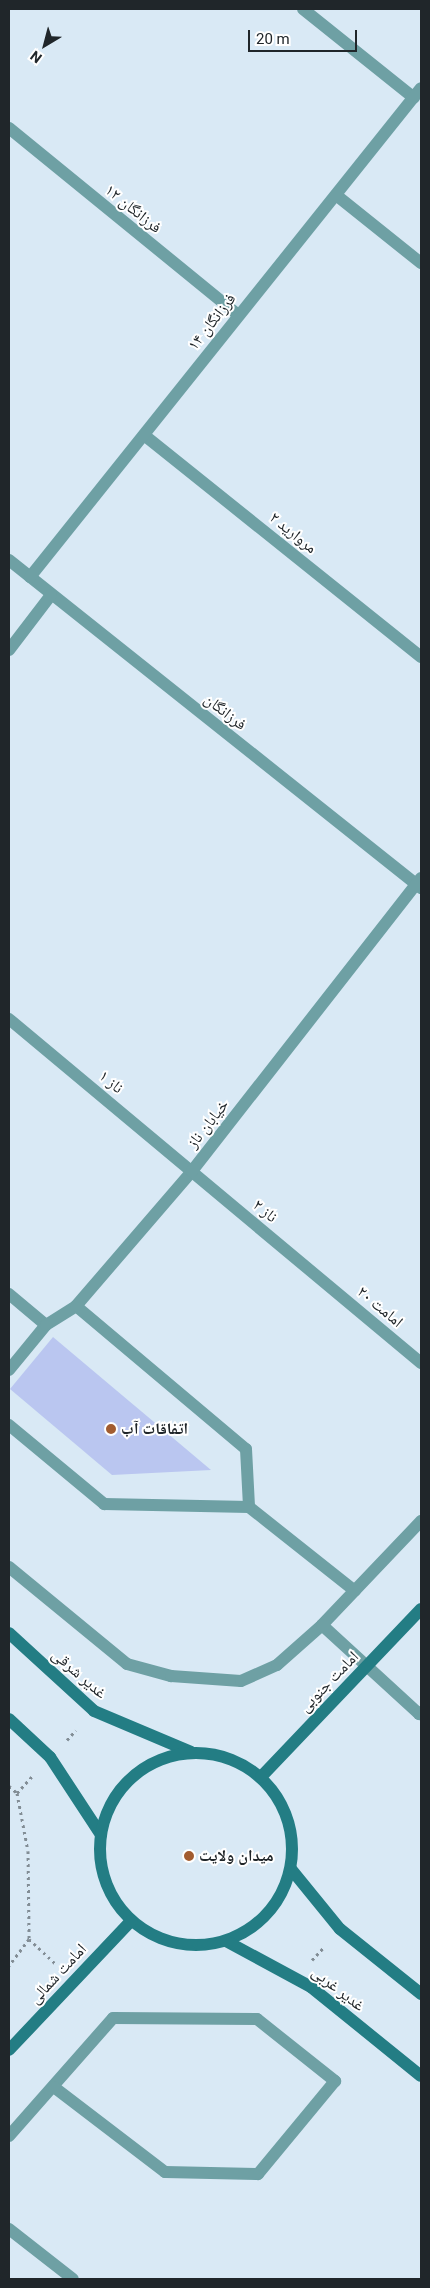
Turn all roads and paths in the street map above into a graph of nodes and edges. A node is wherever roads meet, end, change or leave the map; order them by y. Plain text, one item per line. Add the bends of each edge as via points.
1 (303, 9) edge
2 (418, 93) edge
3 (9, 128) edge
4 (336, 195) junction
5 (421, 263) edge
6 (238, 315) junction
7 (144, 435) junction
8 (9, 560) edge
9 (30, 577) junction
10 (52, 595) junction
11 (9, 650) edge
12 (421, 657) edge
13 (420, 883) edge
14 (9, 1019) edge
15 (192, 1171) junction
16 (317, 1275) joint
17 (9, 1294) edge
18 (76, 1306) junction
19 (46, 1325) junction
20 (421, 1363) edge
21 (9, 1370) edge
22 (9, 1424) edge
23 (249, 1507) junction
24 (421, 1521) edge
25 (9, 1567) edge
26 (355, 1591) junction
27 (421, 1609) edge
28 (322, 1625) junction
29 (9, 1633) edge
30 (366, 1666) junction
31 (421, 1714) edge
32 (9, 1719) edge
33 (191, 1752) junction
34 (261, 1777) junction
35 (9, 1786) edge
36 (100, 1835) junction
37 (291, 1869) junction
38 (131, 1921) junction
39 (226, 1941) junction
40 (9, 1966) edge
41 (421, 1994) edge
42 (9, 2050) edge
43 (421, 2076) edge
44 (54, 2087) junction
45 (9, 2136) edge
46 (9, 2229) edge
47 (73, 2279) edge

1 - 2 street
2 - 4 street, فرزانگان ۱۴
3 - 6 street, فرزانگان ۱۲
4 - 5 street
4 - 6 street, فرزانگان ۱۴
6 - 7 street, فرزانگان ۱۴
7 - 9 street, فرزانگان ۱۴
7 - 12 street, مروارید ۲
8 - 9 street, فرزانگان
9 - 10 street, فرزانگان
10 - 11 street
10 - 13 street, فرزانگان
13 - 15 street, خیابان ناز
14 - 15 street, ناز ۱
15 - 16 street, ناز ۲
15 - 18 street, خیابان ناز
16 - 20 street, امامت ۲۰
17 - 19 street
18 - 19 street, خیابان ناز
18 - 23 street via 246,1449
19 - 21 street, خیابان ناز
22 - 23 street via 104,1504
23 - 26 street
24 - 26 street
25 - 28 street via 127,1664 171,1676 240,1681 277,1665
26 - 28 street
27 - 30 main road, امامت جنوبی
28 - 30 street
29 - 33 main road, غدیر شرقی via 94,1711
30 - 31 street
30 - 34 main road, امامت جنوبی
32 - 36 main road via 50,1757
33 - 34 main road via 216,1754 240,1763
33 - 36 main road via 166,1757 143,1768 124,1784 109,1804
34 - 37 main road via 277,1796 288,1819 293,1844
35 - 40 path via 17,1793 28,1851 29,1940
36 - 38 main road via 98,1853 103,1878 114,1901
37 - 39 main road via 282,1893 268,1914 248,1930
37 - 41 main road via 340,1929
38 - 39 main road via 152,1935 176,1943 201,1946
38 - 42 main road, امامت شمالی
39 - 43 main road, غدیر غربی via 311,1987
44 - 44 street via 165,2172 258,2174 335,2081 257,2019 113,2018
44 - 45 street
46 - 47 street

